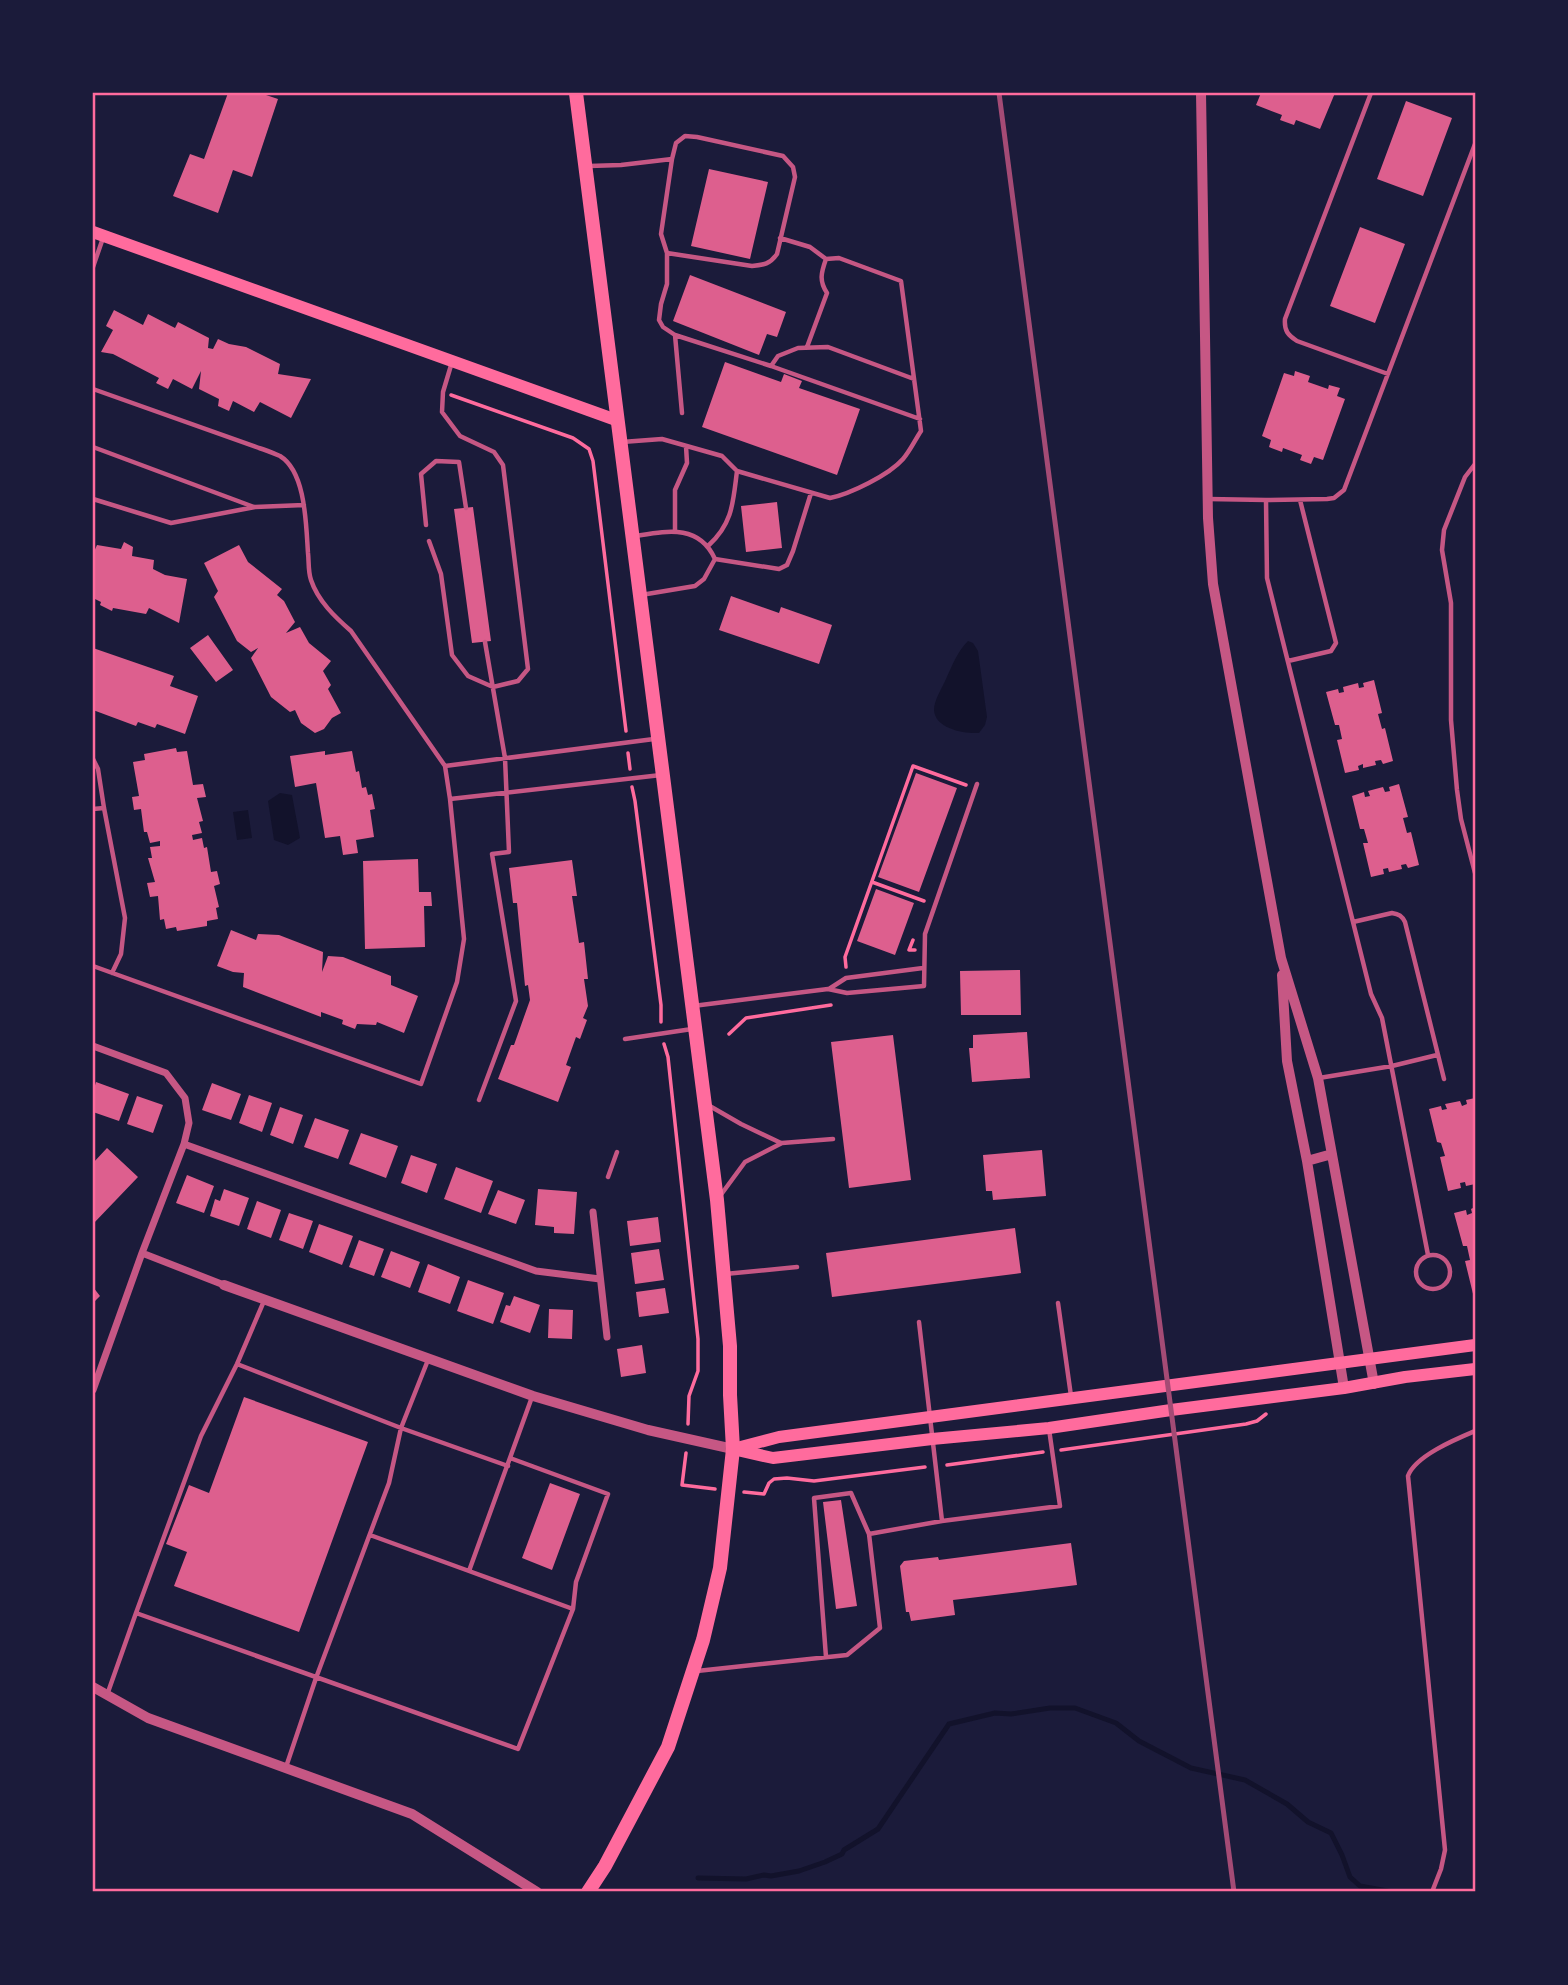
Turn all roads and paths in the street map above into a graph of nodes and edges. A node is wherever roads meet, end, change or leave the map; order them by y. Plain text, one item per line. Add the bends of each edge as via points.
1 (576, 93) edge
2 (1201, 93) edge
3 (1371, 93) edge
4 (1475, 144) edge
5 (672, 159) junction
6 (585, 166) junction
7 (98, 234) edge
8 (780, 238) junction
9 (667, 253) junction
10 (826, 259) junction
11 (93, 267) edge
12 (675, 335) junction
13 (807, 347) junction
14 (452, 361) junction
15 (771, 366) junction
16 (1388, 374) junction
17 (914, 380) junction
18 (93, 389) edge
19 (443, 392) junction
20 (681, 413) dead end
21 (920, 419) junction
22 (616, 420) junction
23 (620, 443) junction
24 (686, 446) junction
25 (93, 447) edge
26 (1475, 464) edge
27 (737, 471) junction
28 (811, 493) junction
29 (93, 499) edge
30 (1207, 499) junction
31 (1266, 500) junction
32 (1300, 500) junction
33 (304, 505) junction
34 (255, 508) junction
35 (466, 508) dead end
36 (426, 525) dead end
37 (675, 532) junction
38 (633, 537) junction
39 (429, 541) dead end
40 (709, 545) junction
41 (715, 558) junction
42 (640, 595) junction
43 (485, 642) dead end
44 (1288, 661) junction
45 (493, 687) junction
46 (658, 738) junction
47 (626, 742) junction
48 (505, 758) junction
49 (93, 759) edge
50 (445, 766) junction
51 (663, 774) junction
52 (631, 779) junction
53 (977, 785) dead end
54 (968, 786) dead end
55 (506, 793) junction
56 (450, 799) junction
57 (104, 808) junction
58 (93, 809) edge
59 (1475, 873) edge
60 (872, 882) junction
61 (926, 902) dead end
62 (1353, 922) junction
63 (1281, 958) junction
64 (93, 966) edge
65 (923, 968) junction
66 (112, 973) junction
67 (846, 978) junction
68 (828, 989) junction
69 (831, 1005) dead end
70 (692, 1006) junction
71 (696, 1028) junction
72 (663, 1033) junction
73 (729, 1034) dead end
74 (625, 1039) dead end
75 (93, 1046) edge
76 (1437, 1055) junction
77 (1392, 1066) junction
78 (1318, 1078) junction
79 (1444, 1079) dead end
80 (479, 1100) dead end
81 (705, 1103) junction
82 (833, 1139) dead end
83 (782, 1143) junction
84 (184, 1144) junction
85 (617, 1152) dead end
86 (1332, 1154) junction
87 (1307, 1161) junction
88 (608, 1177) dead end
89 (717, 1200) junction
90 (593, 1212) dead end
91 (142, 1252) junction
92 (1428, 1255) junction
93 (797, 1267) dead end
94 (724, 1274) junction
95 (600, 1279) junction
96 (224, 1285) joint
97 (264, 1301) junction
98 (1058, 1303) dead end
99 (919, 1322) dead end
100 (607, 1337) dead end
101 (1475, 1345) edge
102 (1370, 1358) junction
103 (428, 1360) junction
104 (1340, 1362) junction
105 (93, 1363) edge
106 (237, 1364) junction
107 (101, 1369) junction
108 (1475, 1369) edge
109 (1374, 1384) junction
110 (1345, 1388) junction
111 (93, 1390) edge
112 (533, 1396) junction
113 (1071, 1398) junction
114 (688, 1405) dead end
115 (1267, 1413) dead end
116 (930, 1417) junction
117 (401, 1428) junction
118 (1049, 1428) junction
119 (1475, 1431) edge
120 (932, 1439) junction
121 (733, 1450) junction
122 (1053, 1451) junction
123 (510, 1458) junction
124 (684, 1465) dead end
125 (508, 1466) junction
126 (936, 1466) junction
127 (698, 1487) dead end
128 (754, 1493) dead end
129 (942, 1521) junction
130 (869, 1534) junction
131 (370, 1535) junction
132 (469, 1571) junction
133 (573, 1609) junction
134 (136, 1613) junction
135 (826, 1657) junction
136 (693, 1671) junction
137 (316, 1678) junction
138 (93, 1687) edge
139 (107, 1695) junction
140 (286, 1768) junction
141 (537, 1892) edge
142 (588, 1892) edge
143 (1432, 1892) edge

1 - 6 main road
2 - 30 street
3 - 16 lane via 1284,327 1297,341
4 - 16 lane
5 - 6 lane
5 - 8 lane via 684,136 783,156 793,167 794,177
5 - 9 lane via 662,234
6 - 22 main road
7 - 11 lane
7 - 14 main road
8 - 9 lane via 777,254 762,265
8 - 10 lane via 810,247
9 - 12 lane via 667,284 659,320
10 - 13 lane via 820,277 827,293
10 - 17 lane via 839,258 901,281
12 - 15 lane
12 - 20 lane
13 - 15 lane via 778,356
13 - 17 lane via 828,347
14 - 19 lane
14 - 22 main road
15 - 21 lane
16 - 32 lane via 1344,490 1334,498
17 - 21 lane
18 - 33 lane via 281,457 296,478
19 - 45 lane via 442,412 460,436 494,452 503,465 528,669 518,681
19 - 47 path via 573,438 589,449
21 - 28 lane via 921,431 902,460 869,483 830,498
22 - 23 main road
23 - 24 lane via 662,439
23 - 38 main road
24 - 27 lane via 722,456
24 - 37 lane via 687,463 675,490
25 - 34 lane
26 - 59 lane via 1465,477 1444,530 1442,550 1451,603 1451,720 1457,790
27 - 28 lane
27 - 40 lane via 729,520
28 - 41 lane via 787,565 779,569
29 - 34 lane via 171,523
30 - 31 lane
30 - 63 street via 1213,584
31 - 32 lane
31 - 44 lane via 1267,578
32 - 44 lane via 1336,643 1331,651
33 - 34 lane
33 - 50 lane via 310,578 320,598 351,631
35 - 36 lane via 458,462 436,461 421,474
37 - 38 lane
37 - 40 lane via 688,533
38 - 42 main road
39 - 45 lane via 441,574 452,655 468,676
40 - 41 lane
41 - 42 lane via 695,586
42 - 46 main road
43 - 45 lane
44 - 62 lane
45 - 48 lane
46 - 47 lane
46 - 51 main road
47 - 48 lane
47 - 52 path
48 - 50 lane
48 - 55 lane
49 - 57 lane
50 - 56 lane
51 - 52 lane
51 - 70 main road
52 - 55 lane
52 - 72 path
53 - 65 lane via 925,934
54 - 60 path via 913,766
55 - 56 lane
55 - 80 lane via 509,852 492,854 516,1001
56 - 66 lane via 464,939 457,982 421,1084
57 - 58 lane
57 - 66 lane via 125,918 121,954
60 - 61 path
60 - 67 path via 845,957
62 - 76 lane via 1392,913 1403,917
62 - 77 lane
63 - 78 street
63 - 87 street via 1287,1061
64 - 66 lane
65 - 67 lane
65 - 68 lane via 924,986 847,993
67 - 68 lane
68 - 70 lane
69 - 73 path via 746,1018
70 - 71 main road
71 - 72 lane
71 - 81 main road
72 - 74 lane
72 - 114 path via 698,1339 698,1371
75 - 84 street via 166,1073 185,1098 189,1123
76 - 77 lane
76 - 79 lane
77 - 78 lane
77 - 92 lane
78 - 86 street
81 - 83 lane
81 - 89 main road
82 - 83 lane
83 - 89 lane via 745,1162
84 - 91 street
84 - 95 street via 536,1271
85 - 88 lane
86 - 87 street
86 - 102 street
87 - 104 street
89 - 94 main road
90 - 95 street
91 - 96 street
91 - 107 street
92 - 92 lane via 1439,1256 1450,1269 1448,1279 1435,1289 1424,1287 1416,1278 1416,1266
93 - 94 lane
94 - 121 main road
95 - 100 street
96 - 97 street
97 - 103 street
97 - 106 lane
98 - 113 lane
99 - 116 lane
101 - 102 main road
102 - 104 main road
102 - 109 street
103 - 112 street
103 - 117 lane
104 - 110 street
104 - 113 main road
105 - 107 street
106 - 117 lane
106 - 134 lane via 201,1436
107 - 111 street
108 - 109 main road
109 - 110 main road
110 - 118 main road
112 - 121 street
112 - 123 lane
113 - 116 main road
115 - 122 path via 1246,1424
116 - 120 lane
116 - 121 main road via 772,1438
117 - 125 lane
117 - 131 lane via 389,1483
118 - 120 main road
118 - 122 lane
119 - 143 lane via 1415,1464 1408,1476 1445,1850
120 - 121 main road via 773,1458
120 - 126 lane
121 - 136 main road via 720,1568
122 - 126 path
122 - 129 lane via 1060,1506
123 - 125 lane
123 - 133 lane via 608,1494 576,1582
124 - 127 path via 682,1485
125 - 132 lane
126 - 128 path via 814,1481 774,1479 764,1494
126 - 129 lane
129 - 130 lane
130 - 135 lane via 880,1628 847,1655
130 - 135 lane via 852,1493 814,1498
131 - 132 lane
131 - 137 lane
132 - 133 lane
133 - 137 lane via 518,1749
134 - 137 lane
134 - 139 lane
135 - 136 lane
136 - 142 main road via 668,1747
137 - 140 lane
138 - 139 street
139 - 140 street via 148,1718
140 - 141 street via 412,1814

